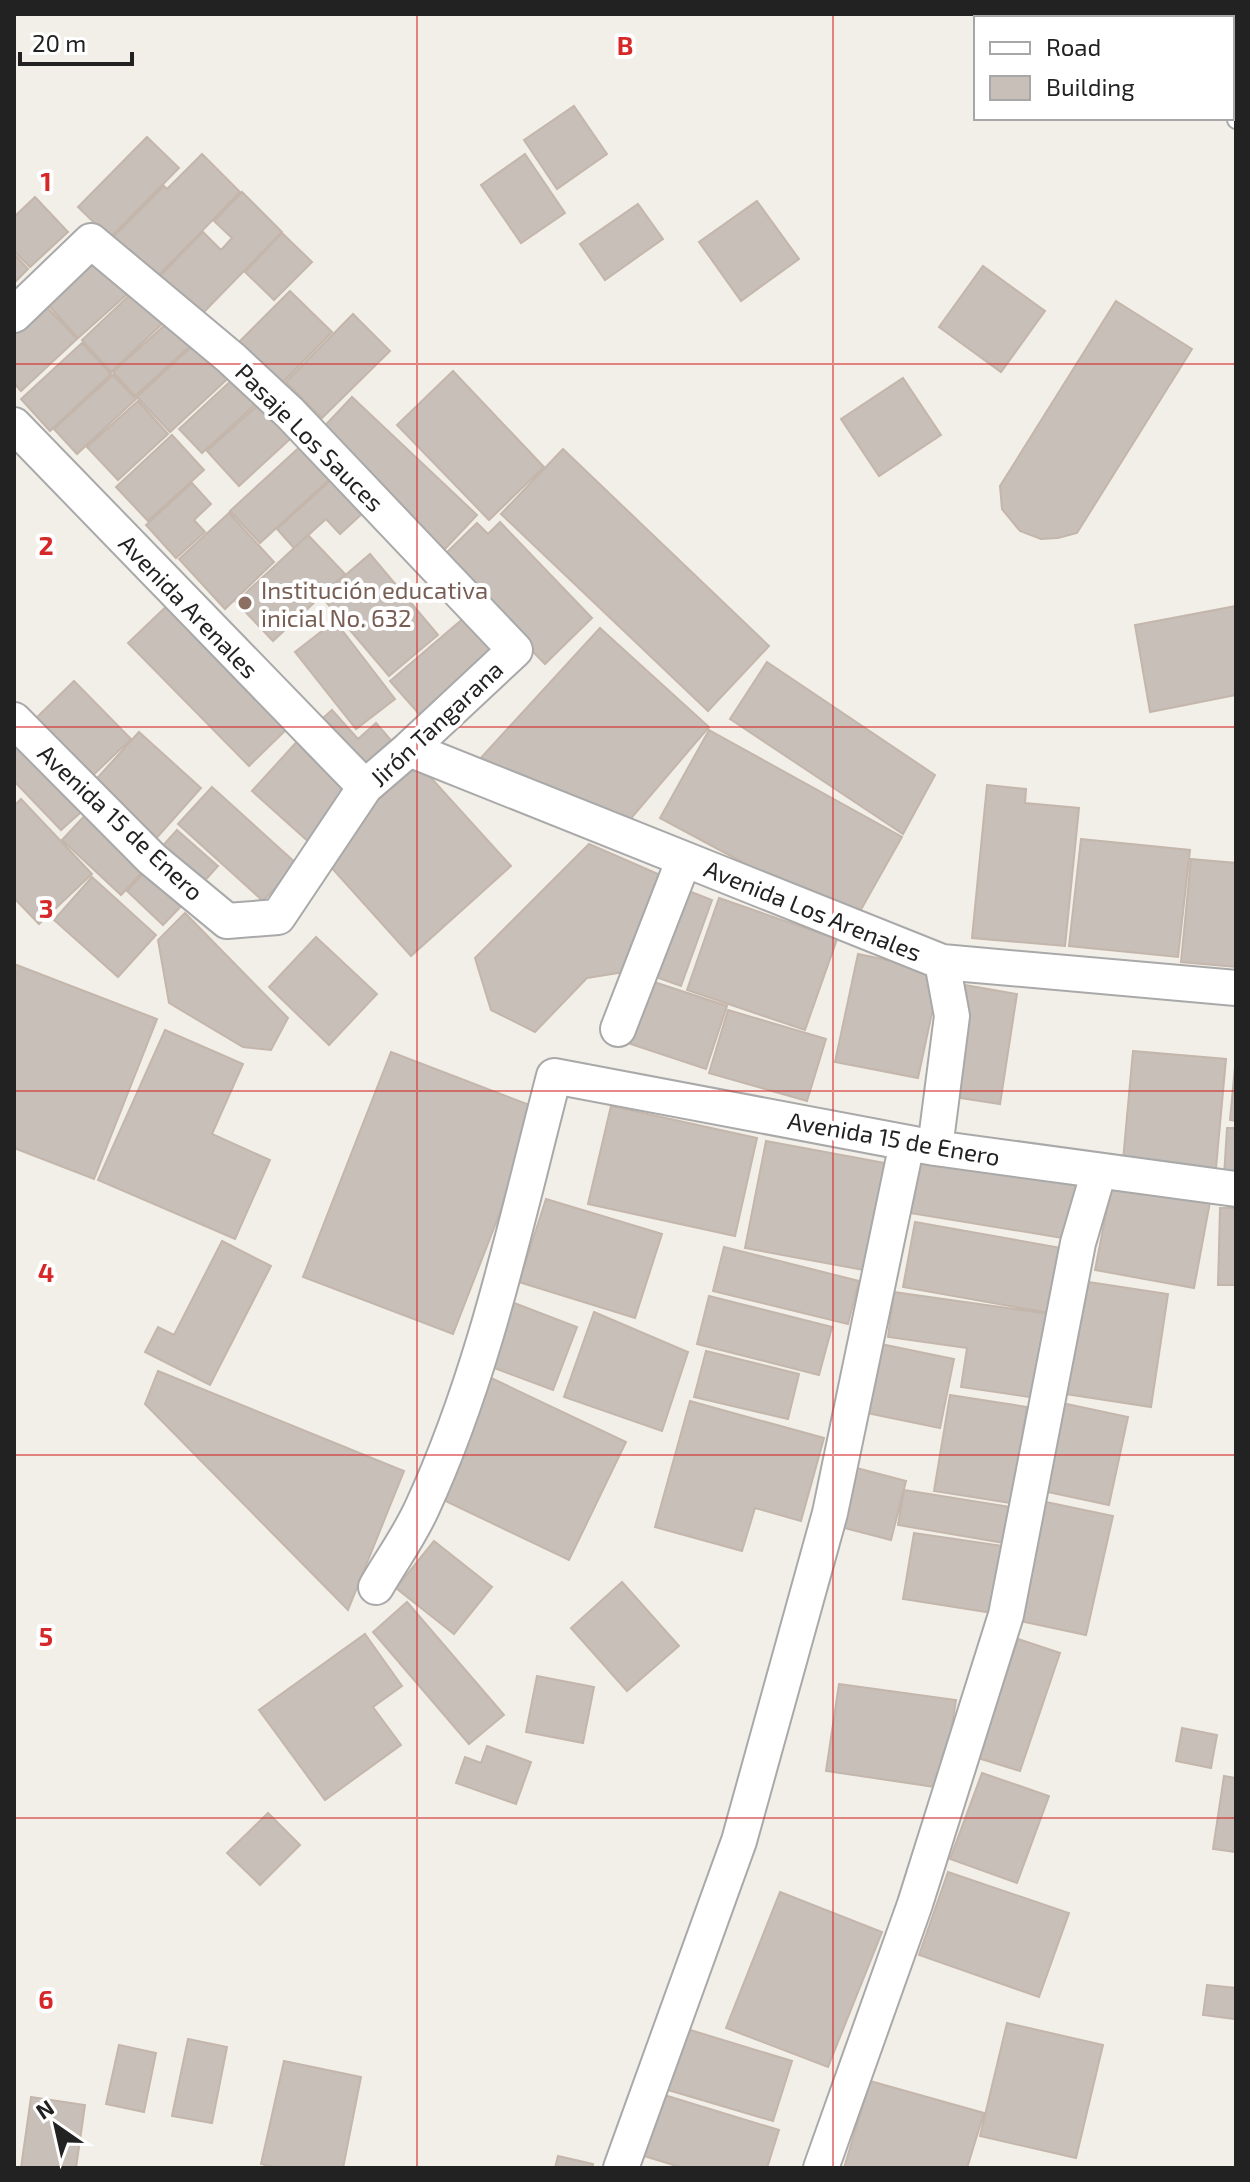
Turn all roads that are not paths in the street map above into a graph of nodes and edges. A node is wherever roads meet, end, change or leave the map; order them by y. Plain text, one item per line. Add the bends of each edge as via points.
1 (14, 315) edge
2 (14, 425) edge
3 (515, 650) joint
4 (14, 720) edge
5 (409, 749) junction
6 (365, 787) junction
7 (684, 859) junction
8 (278, 917) joint
9 (942, 962) junction
10 (1236, 988) edge
11 (618, 1029) dead end
12 (921, 1146) junction
13 (1099, 1171) junction
14 (1236, 1189) edge
15 (376, 1587) dead end
16 (621, 2168) edge
17 (821, 2168) edge

1 - 3 street, Pasaje Los Sauces via 91,241 290,413
2 - 6 street, Avenida Arenales
3 - 5 street, Jirón Tangarana
4 - 8 street, Avenida 15 de Enero via 152,859 227,921
5 - 6 street, Jirón Tangarana
5 - 7 street, Avenida Los Arenales
6 - 8 street, Jirón Tangarana
7 - 9 street, Avenida Los Arenales
7 - 11 street
9 - 10 street, Avenida Los Arenales
9 - 12 street via 952,1016
12 - 13 street, Avenida 15 de Enero
12 - 15 street, Avenida 15 de Enero via 554,1076 495,1304 450,1446 421,1512
12 - 16 street via 830,1513 739,1841
13 - 14 street, Avenida 15 de Enero
13 - 17 street via 1078,1243 1006,1615 915,1904

